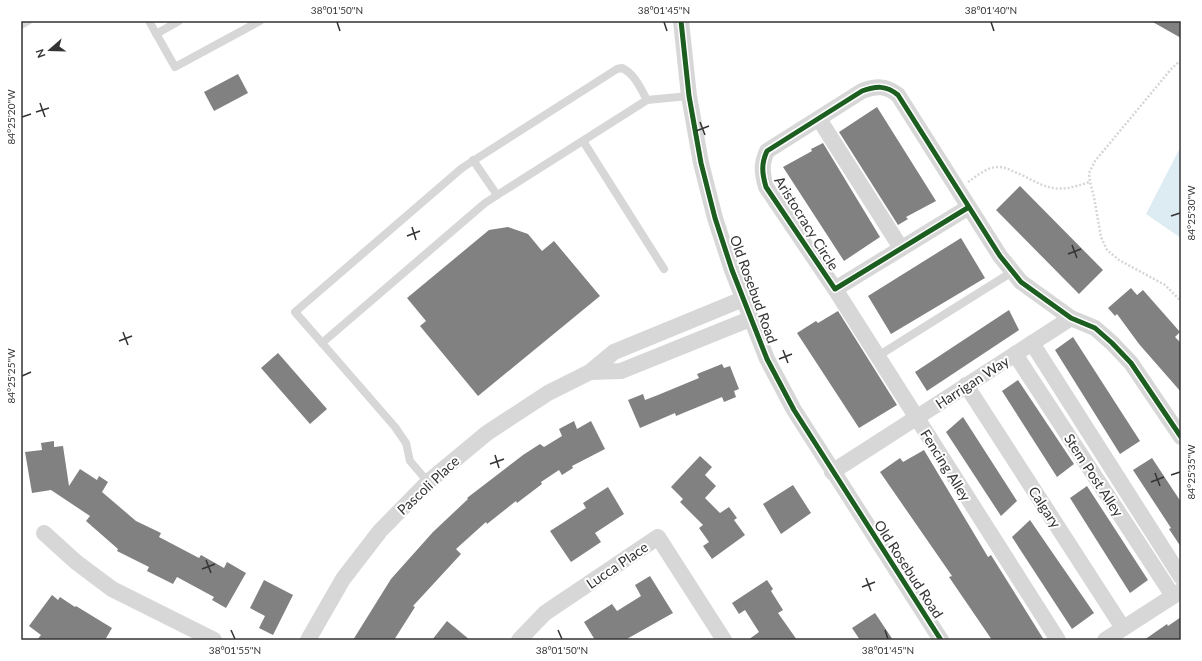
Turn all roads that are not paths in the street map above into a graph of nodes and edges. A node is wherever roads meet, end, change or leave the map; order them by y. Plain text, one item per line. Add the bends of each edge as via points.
1 (28, 21) edge
2 (149, 21) edge
3 (179, 21) edge
4 (260, 21) edge
5 (681, 21) edge
6 (21, 25) edge
7 (156, 34) junction
8 (689, 96) junction
9 (647, 100) junction
10 (819, 119) junction
11 (582, 141) junction
12 (473, 160) junction
13 (497, 196) junction
14 (969, 207) junction
15 (901, 248) junction
16 (664, 269) dead end
17 (1012, 272) junction
18 (834, 289) junction
19 (743, 300) junction
20 (1071, 318) junction
21 (750, 319) junction
22 (322, 343) junction
23 (1032, 343) junction
24 (1015, 354) junction
25 (878, 356) junction
26 (590, 372) junction
27 (966, 385) junction
28 (916, 417) junction
29 (1181, 437) edge
30 (832, 472) junction
31 (428, 482) junction
32 (44, 533) dead end
33 (1181, 577) edge
34 (1177, 594) edge
35 (1123, 628) junction
36 (214, 640) edge
37 (308, 640) edge
38 (519, 640) edge
39 (724, 640) edge
40 (941, 640) edge
41 (1058, 640) edge
42 (1105, 640) edge

1 - 6 lane
2 - 7 lane
3 - 7 lane
4 - 7 lane via 175,68
5 - 8 street, Old Rosebud Road
8 - 9 lane
8 - 19 street, Old Rosebud Road via 701,163 715,218
9 - 11 lane
9 - 12 lane via 627,70 617,69
10 - 14 street, Aristocracy Circle via 862,91 873,87 891,89 898,95
10 - 15 street
10 - 18 street, Aristocracy Circle via 767,152 763,160 762,174 766,187
11 - 13 lane
11 - 16 lane
12 - 13 lane
12 - 22 lane via 295,312
13 - 22 lane
14 - 15 street, Aristocracy Circle
14 - 17 street, Aristocracy Circle
15 - 18 street, Aristocracy Circle
17 - 20 street, Aristocracy Circle via 1021,282
17 - 25 lane
18 - 25 street, Fencing Alley
19 - 21 street, Old Rosebud Road
19 - 26 street, Pascoli Place via 614,352
20 - 23 street, Harrigan Way
20 - 29 street, Aristocracy Circle via 1095,328 1126,358
21 - 26 street, Pascoli Place via 621,371
21 - 30 street, Old Rosebud Road via 790,404
22 - 31 lane via 395,427 406,444 410,461
23 - 24 street, Harrigan Way
23 - 33 street, Stem Post Alley
24 - 27 street, Harrigan Way
24 - 34 street, Stem Post Alley
25 - 28 street, Fencing Alley
26 - 31 street, Pascoli Place via 548,393 487,433
27 - 28 street, Harrigan Way
27 - 35 street, Calgary
28 - 30 street, Harrigan Way
28 - 41 street, Fencing Alley
30 - 40 street, Old Rosebud Road
31 - 37 street, Pascoli Place via 380,531 343,579
32 - 36 street via 76,562 112,589
34 - 35 street
35 - 42 street
38 - 39 street, Lucca Place via 545,613 658,537

